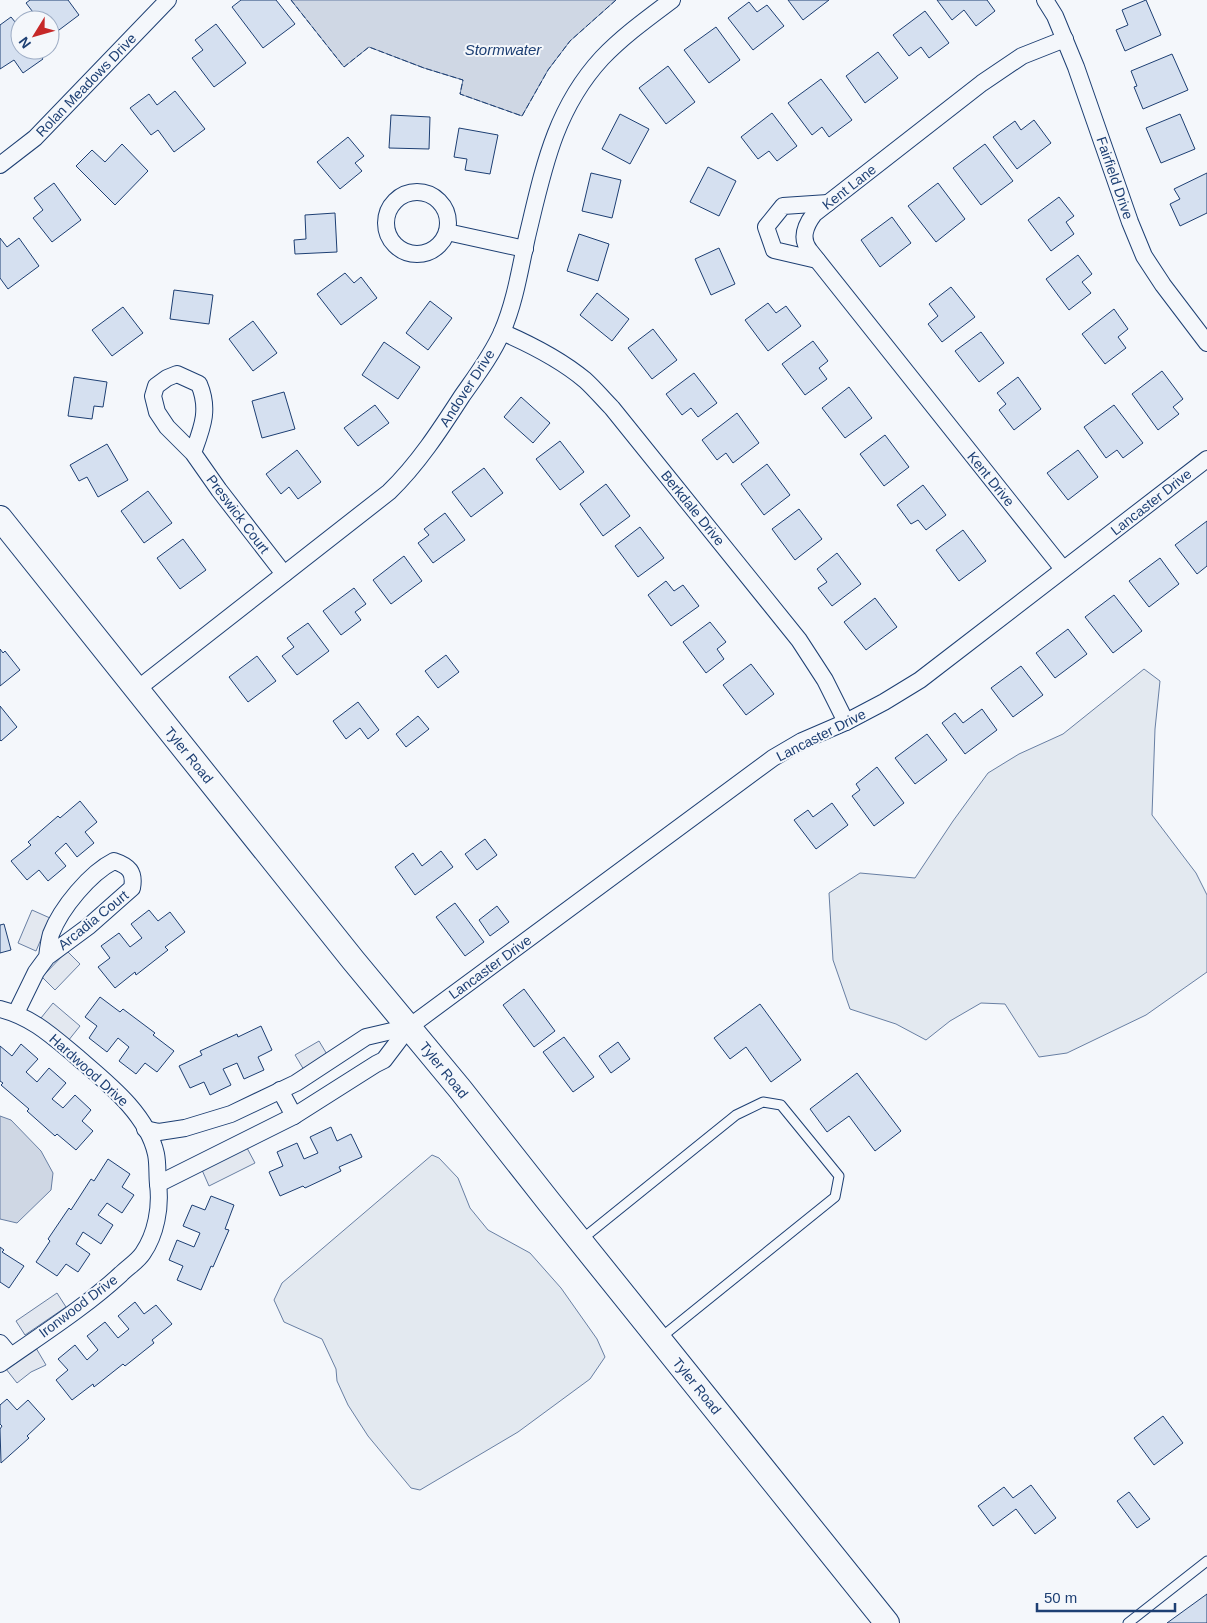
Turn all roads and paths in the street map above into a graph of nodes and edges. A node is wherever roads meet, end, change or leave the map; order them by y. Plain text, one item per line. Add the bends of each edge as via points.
1 (168, 0) edge
2 (672, 0) edge
3 (1045, 0) edge
4 (1065, 39) junction
5 (0, 165) edge
6 (828, 203) junction
7 (447, 232) dead end
8 (525, 249) junction
9 (817, 260) junction
10 (502, 332) junction
11 (1207, 343) edge
12 (920, 389) joint
13 (193, 452) dead end
14 (1207, 458) edge
15 (0, 518) edge
16 (1063, 569) junction
17 (284, 574) junction
18 (136, 690) junction
19 (846, 722) junction
20 (47, 957) junction
21 (0, 1010) edge
22 (16, 1013) junction
23 (409, 1027) junction
24 (280, 1090) junction
25 (294, 1116) junction
26 (145, 1129) junction
27 (156, 1154) joint
28 (158, 1184) junction
29 (580, 1240) junction
30 (658, 1339) junction
31 (0, 1343) edge
32 (5, 1360) edge
33 (1207, 1561) edge
34 (887, 1623) edge
35 (1128, 1623) edge

1 - 5 street, Rolan Meadows Drive via 35,138
2 - 8 street, Andover Drive via 618,42 575,94 544,164
3 - 4 street, Fairfield Drive
4 - 6 street, Kent Lane via 1022,56 982,83
4 - 11 street, Fairfield Drive via 1144,256
6 - 9 street, Kent Lane via 806,224 806,246
6 - 9 street via 783,206 766,227 774,250
7 - 8 street
8 - 10 street, Andover Drive
9 - 12 street, Kent Lane
10 - 17 street, Andover Drive via 490,356 407,474 389,492
10 - 19 street, Berkdale Drive via 561,362 585,380 612,408 799,640
12 - 16 street, Kent Drive
13 - 17 street, Preswick Court
14 - 16 street, Lancaster Drive
15 - 18 street, Tyler Road
16 - 19 street, Lancaster Drive via 920,680
17 - 18 street, Andover Drive
18 - 23 street, Tyler Road
19 - 23 street, Lancaster Drive via 773,758
20 - 20 street, Arcadia Court via 132,888 134,879 124,864 114,861 104,866 79,891 62,912 51,935
20 - 22 street, Arcadia Court
21 - 22 street, Hardwood Drive
22 - 26 street, Hardwood Drive via 51,1035 108,1083 137,1114
23 - 24 street via 366,1037
23 - 25 street via 384,1060
23 - 29 street, Tyler Road
24 - 25 street
24 - 26 street via 231,1114 185,1128 159,1132
25 - 28 street
26 - 27 street, Hardwood Drive
27 - 28 street, Ironwood Drive
28 - 32 street, Ironwood Drive via 160,1195 154,1230 143,1253 98,1294
29 - 30 street, Tyler Road
29 - 30 lane via 736,1116 762,1102 781,1105 834,1169 839,1176 834,1198
30 - 34 street, Tyler Road
31 - 32 street
33 - 35 lane

